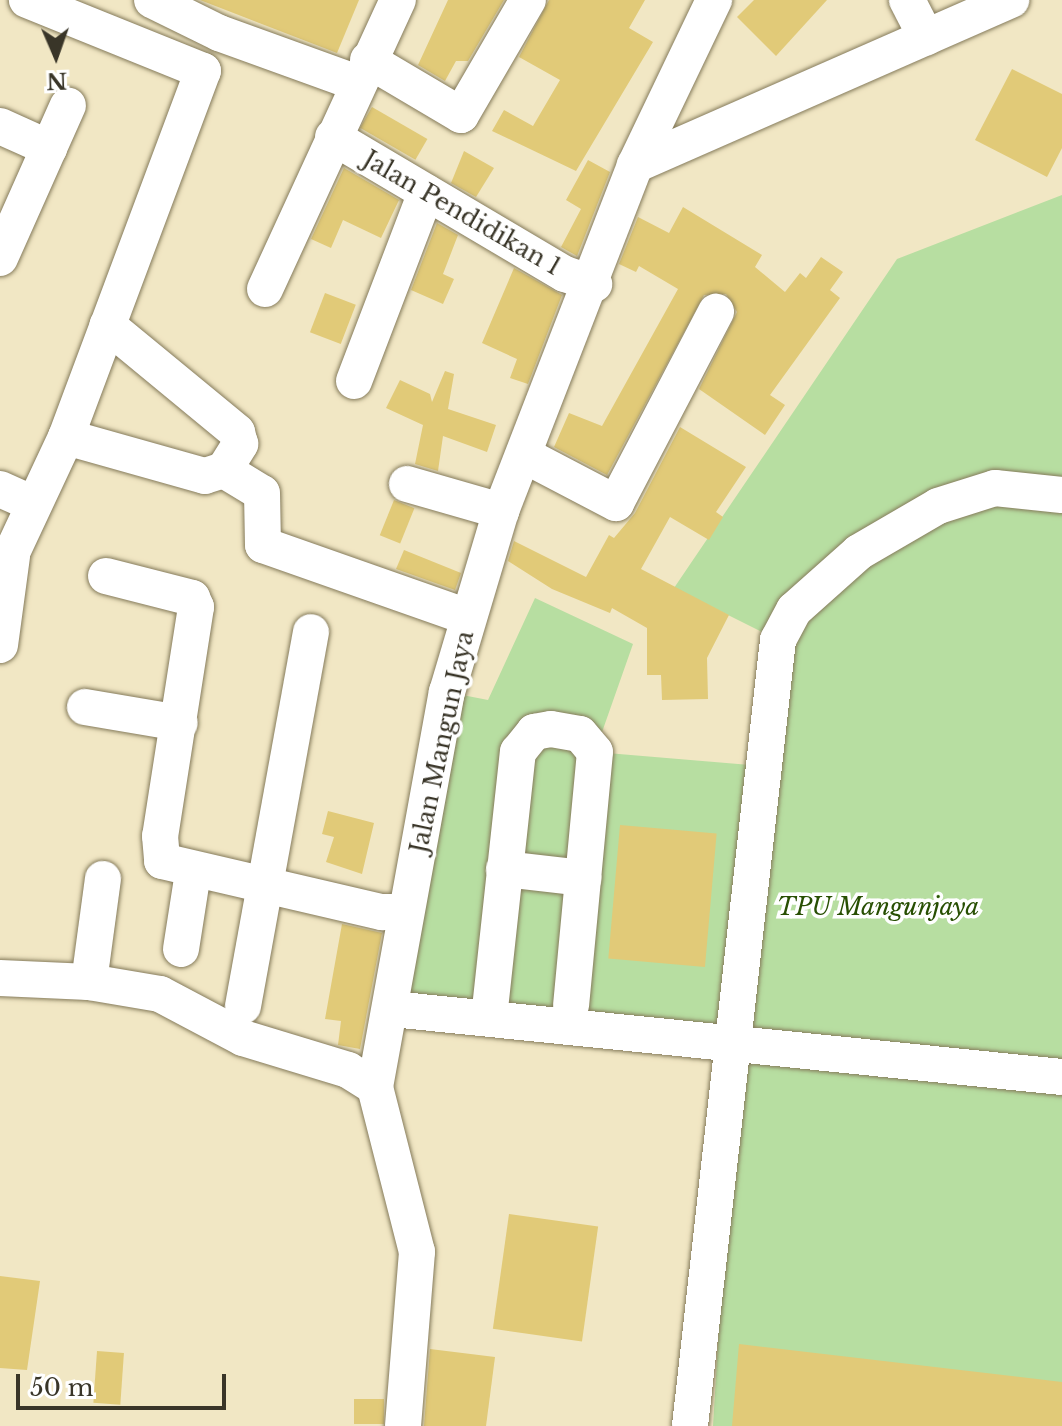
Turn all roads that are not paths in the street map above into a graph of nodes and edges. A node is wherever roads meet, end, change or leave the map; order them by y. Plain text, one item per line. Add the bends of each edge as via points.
1 (27, 0) edge
2 (398, 0) edge
3 (528, 0) edge
4 (714, 0) edge
5 (907, 0) edge
6 (1011, 0) edge
7 (173, 4) edge
8 (926, 37) junction
9 (363, 71) junction
10 (68, 105) dead end
11 (0, 126) edge
12 (333, 137) junction
13 (49, 148) junction
14 (635, 165) junction
15 (426, 192) junction
16 (0, 258) edge
17 (594, 284) junction
18 (265, 289) dead end
19 (716, 312) dead end
20 (107, 325) junction
21 (354, 381) dead end
22 (66, 437) junction
23 (524, 455) junction
24 (224, 470) junction
25 (407, 484) dead end
26 (1062, 495) edge
27 (16, 496) edge
28 (501, 511) junction
29 (7, 562) edge
30 (106, 576) dead end
31 (468, 617) junction
32 (311, 632) dead end
33 (0, 645) edge
34 (85, 707) dead end
35 (180, 723) junction
36 (504, 869) junction
37 (193, 872) junction
38 (583, 878) junction
39 (103, 879) dead end
40 (266, 885) junction
41 (406, 912) junction
42 (181, 949) dead end
43 (0, 978) edge
44 (89, 982) junction
45 (394, 999) junction
46 (571, 1005) junction
47 (243, 1006) dead end
48 (490, 1008) junction
49 (737, 1033) junction
50 (1062, 1054) edge
51 (1062, 1077) edge
52 (375, 1087) junction
53 (403, 1426) edge
54 (690, 1426) edge

1 - 20 street via 203,71
2 - 9 street
3 - 9 street via 461,115
4 - 14 street, Jalan Mangun Jaya
5 - 8 street
6 - 8 street
7 - 9 street via 219,33
8 - 14 street
9 - 12 street
10 - 13 street
11 - 13 street
12 - 15 street, Jalan Pendidikan 1
12 - 18 street
13 - 16 street
14 - 17 street, Jalan Mangun Jaya
15 - 17 street, Jalan Pendidikan 1 via 565,274
15 - 21 street
17 - 23 street, Jalan Mangun Jaya
19 - 23 street via 616,503
20 - 22 street
20 - 24 street via 237,432 240,444
22 - 24 street via 179,471 205,476
22 - 27 street
23 - 28 street, Jalan Mangun Jaya
24 - 31 street via 262,493 263,545
25 - 28 street
26 - 49 street via 995,488 938,506 859,552 794,610 771,668
27 - 29 street
28 - 31 street, Jalan Mangun Jaya
29 - 33 street
30 - 35 street via 192,598
31 - 41 street, Jalan Mangun Jaya via 447,692
32 - 40 street
34 - 35 street
35 - 37 street via 159,853 162,861
36 - 38 street
36 - 38 street via 518,752 534,732 551,729 580,734 593,744
36 - 48 street
37 - 40 street
37 - 42 street
38 - 46 street
39 - 44 street
40 - 41 street
40 - 47 street
41 - 45 street, Jalan Mangun Jaya
43 - 44 street
44 - 52 street via 160,994 243,1038 348,1070
45 - 48 street
45 - 52 street, Jalan Mangun Jaya
46 - 48 street
46 - 49 street
48 - 49 street
49 - 50 street
49 - 51 street
49 - 54 street
52 - 53 street, Jalan Mangun Jaya via 417,1252

